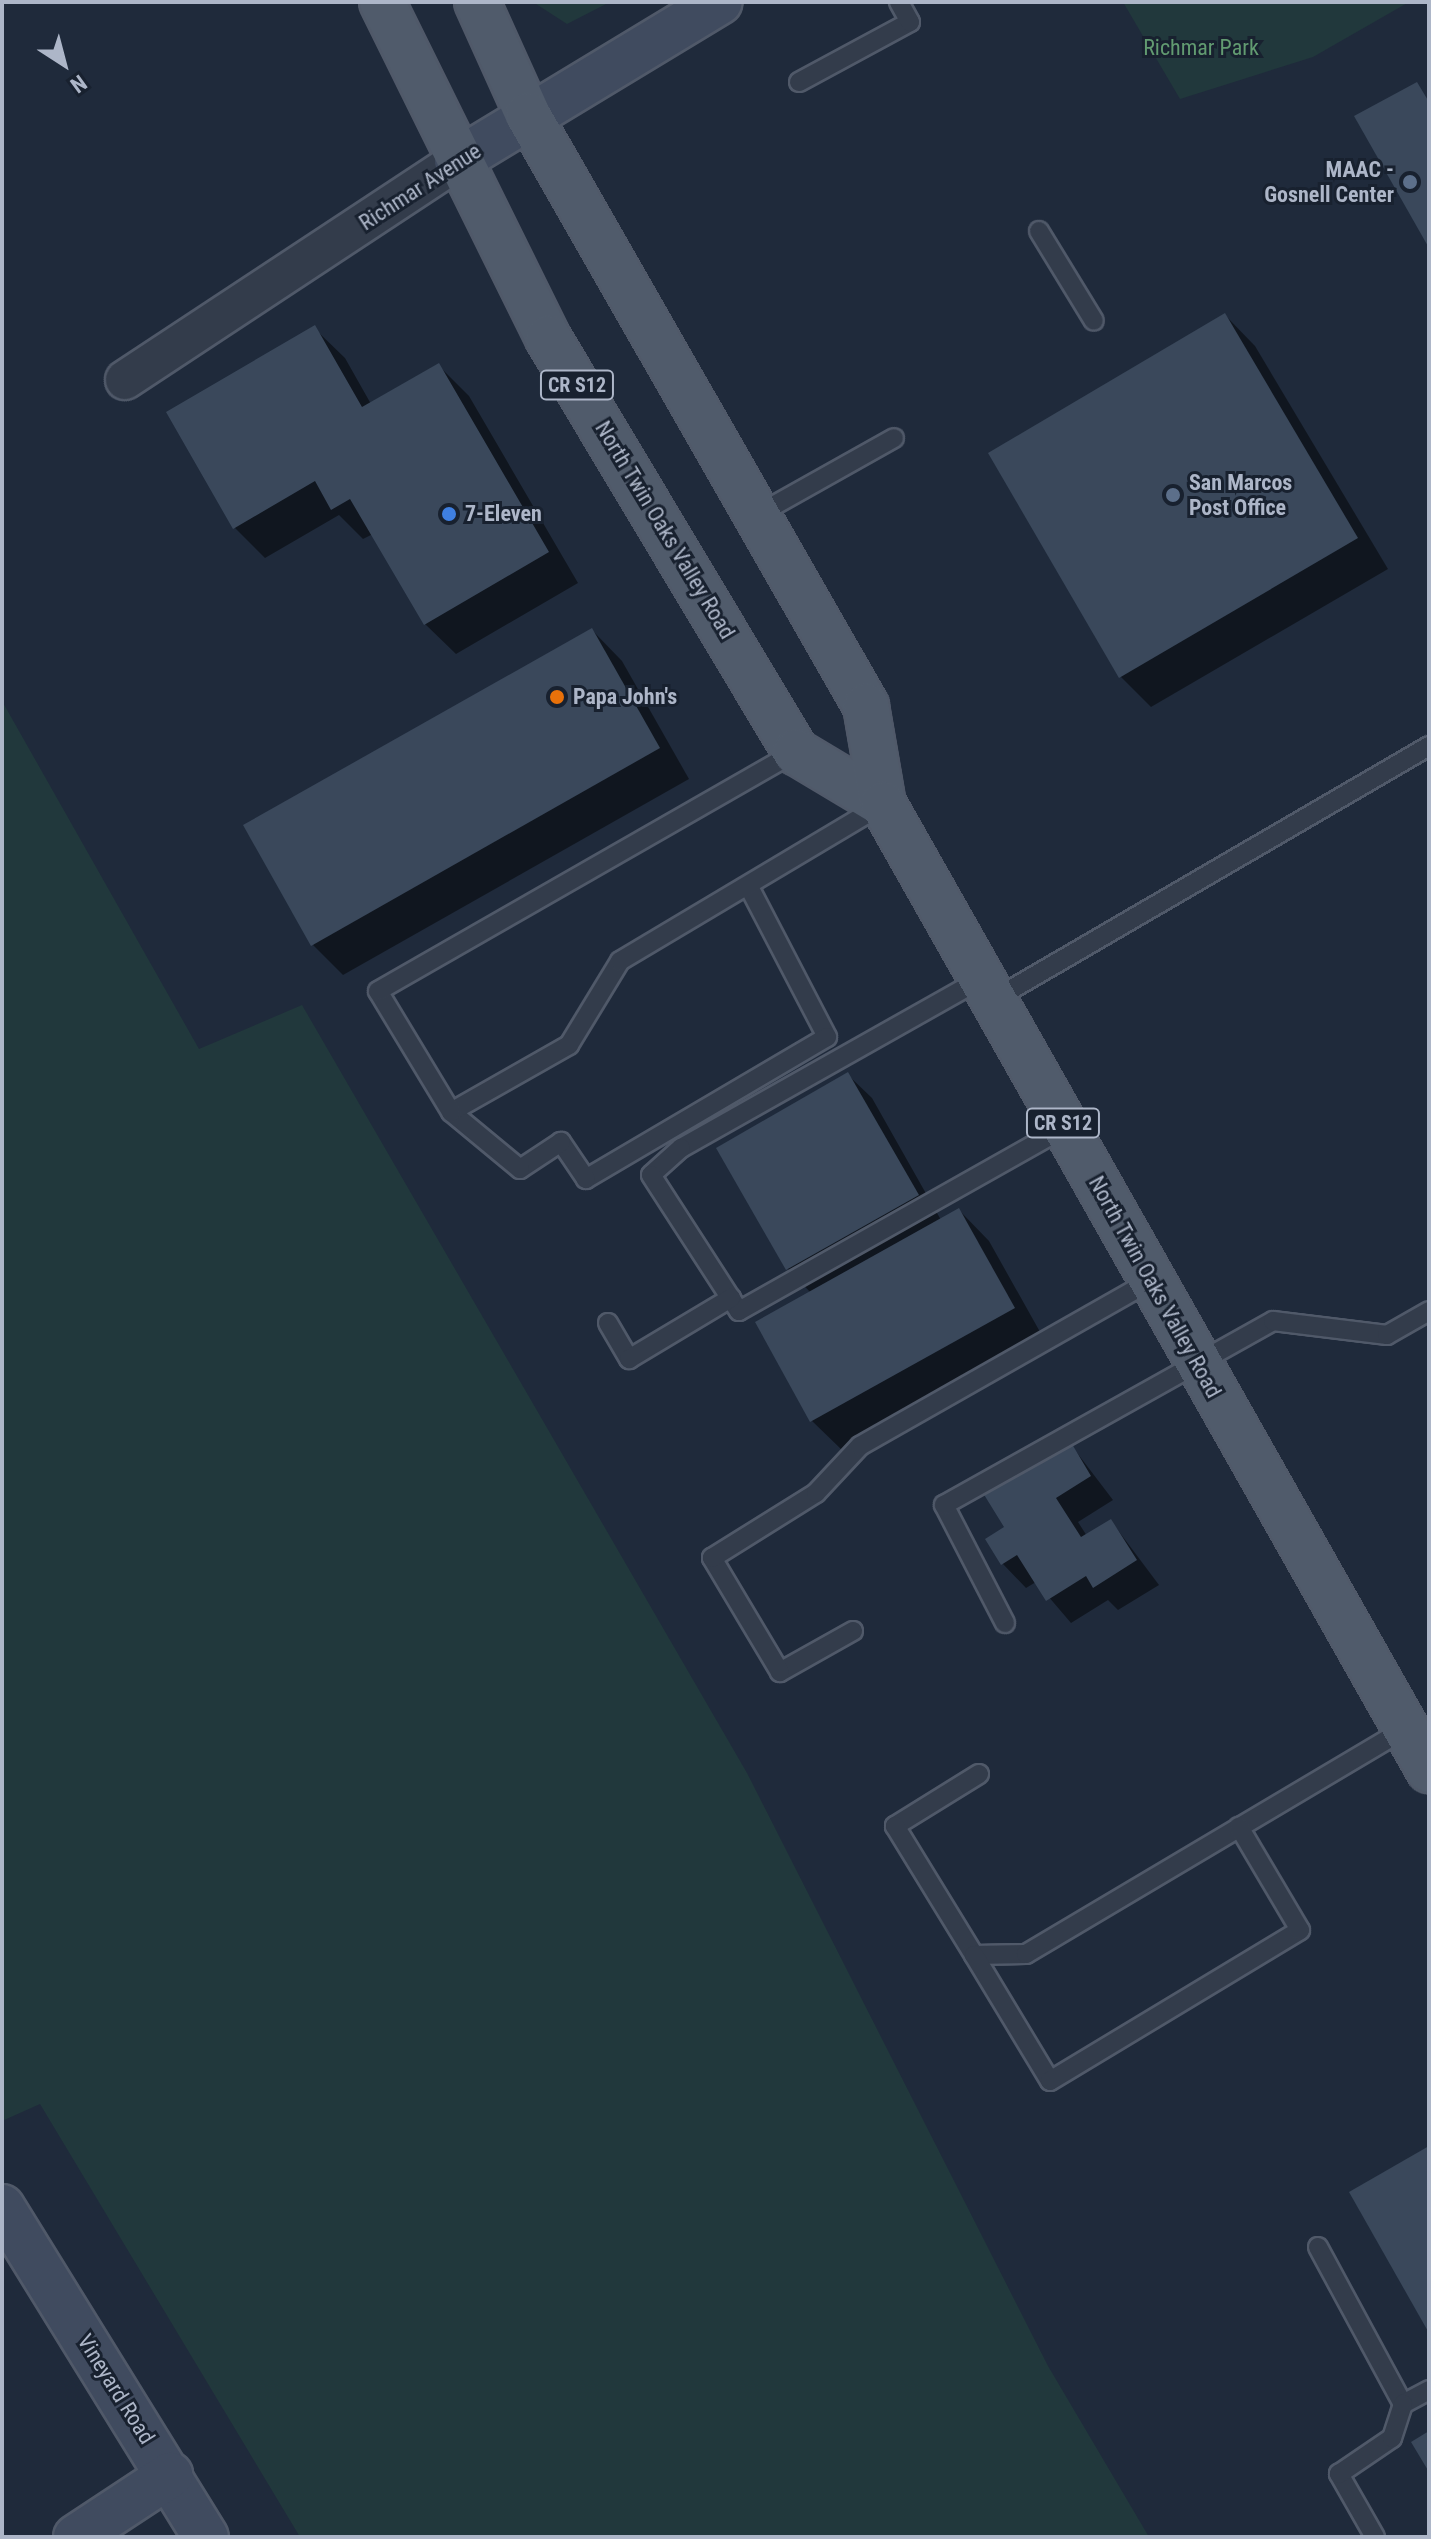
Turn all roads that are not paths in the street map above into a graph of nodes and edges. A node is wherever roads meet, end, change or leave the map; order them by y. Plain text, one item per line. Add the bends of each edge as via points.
1 (382, 2) edge
2 (477, 2) edge
3 (720, 2) edge
4 (899, 2) edge
5 (799, 82) dead end
6 (528, 115) junction
7 (457, 161) junction
8 (1039, 231) dead end
9 (1094, 321) dead end
10 (125, 380) dead end
11 (894, 438) dead end
12 (757, 515) junction
13 (1429, 746) edge
14 (796, 752) junction
15 (883, 804) junction
16 (749, 887) junction
17 (987, 989) junction
18 (451, 1112) junction
19 (1065, 1127) junction
20 (1152, 1280) junction
21 (731, 1298) junction
22 (1429, 1311) edge
23 (608, 1323) dead end
24 (1198, 1363) junction
25 (1005, 1623) dead end
26 (853, 1631) dead end
27 (1417, 1722) edge
28 (1429, 1770) edge
29 (979, 1774) dead end
30 (1239, 1827) junction
31 (974, 1955) junction
32 (2, 2207) edge
33 (1318, 2247) dead end
34 (1429, 2390) edge
35 (1403, 2404) junction
36 (170, 2475) junction
37 (76, 2537) edge
38 (206, 2537) edge
39 (1375, 2537) edge

1 - 7 main road, North Twin Oaks Valley Road / CR S12
2 - 6 main road, North Twin Oaks Valley Road / CR S12
3 - 6 main road, Richmar Avenue
4 - 5 lane via 910,22
6 - 7 main road, Richmar Avenue
6 - 12 main road, North Twin Oaks Valley Road / CR S12
7 - 10 street, Richmar Avenue
7 - 14 main road, North Twin Oaks Valley Road / CR S12 via 548,338
8 - 9 lane
11 - 12 lane
12 - 15 main road, North Twin Oaks Valley Road / CR S12 via 866,706
13 - 17 lane
14 - 15 main road, North Twin Oaks Valley Road / CR S12
14 - 18 lane via 378,991
15 - 16 lane
15 - 17 main road, North Twin Oaks Valley Road / CR S12
16 - 18 lane via 620,961 569,1045
16 - 18 lane via 827,1037 586,1179 561,1142 520,1169
17 - 19 main road, North Twin Oaks Valley Road / CR S12
17 - 21 lane via 681,1148 651,1175
19 - 20 main road, North Twin Oaks Valley Road / CR S12
19 - 21 lane via 739,1311
20 - 24 main road, North Twin Oaks Valley Road / CR S12
20 - 26 lane via 860,1446 816,1493 712,1558 780,1672
21 - 23 lane via 629,1359
22 - 24 lane via 1387,1335 1273,1321
24 - 25 lane via 944,1505
24 - 27 main road, North Twin Oaks Valley Road / CR S12
27 - 28 main road, North Twin Oaks Valley Road / CR S12
27 - 30 lane
29 - 31 lane via 895,1826
30 - 31 lane via 1026,1954
30 - 31 lane via 1300,1930 1050,2081
32 - 36 main road, Vineyard Road
33 - 35 lane
34 - 35 lane
35 - 39 lane via 1392,2438 1339,2474
36 - 37 main road
36 - 38 main road, Vineyard Road

